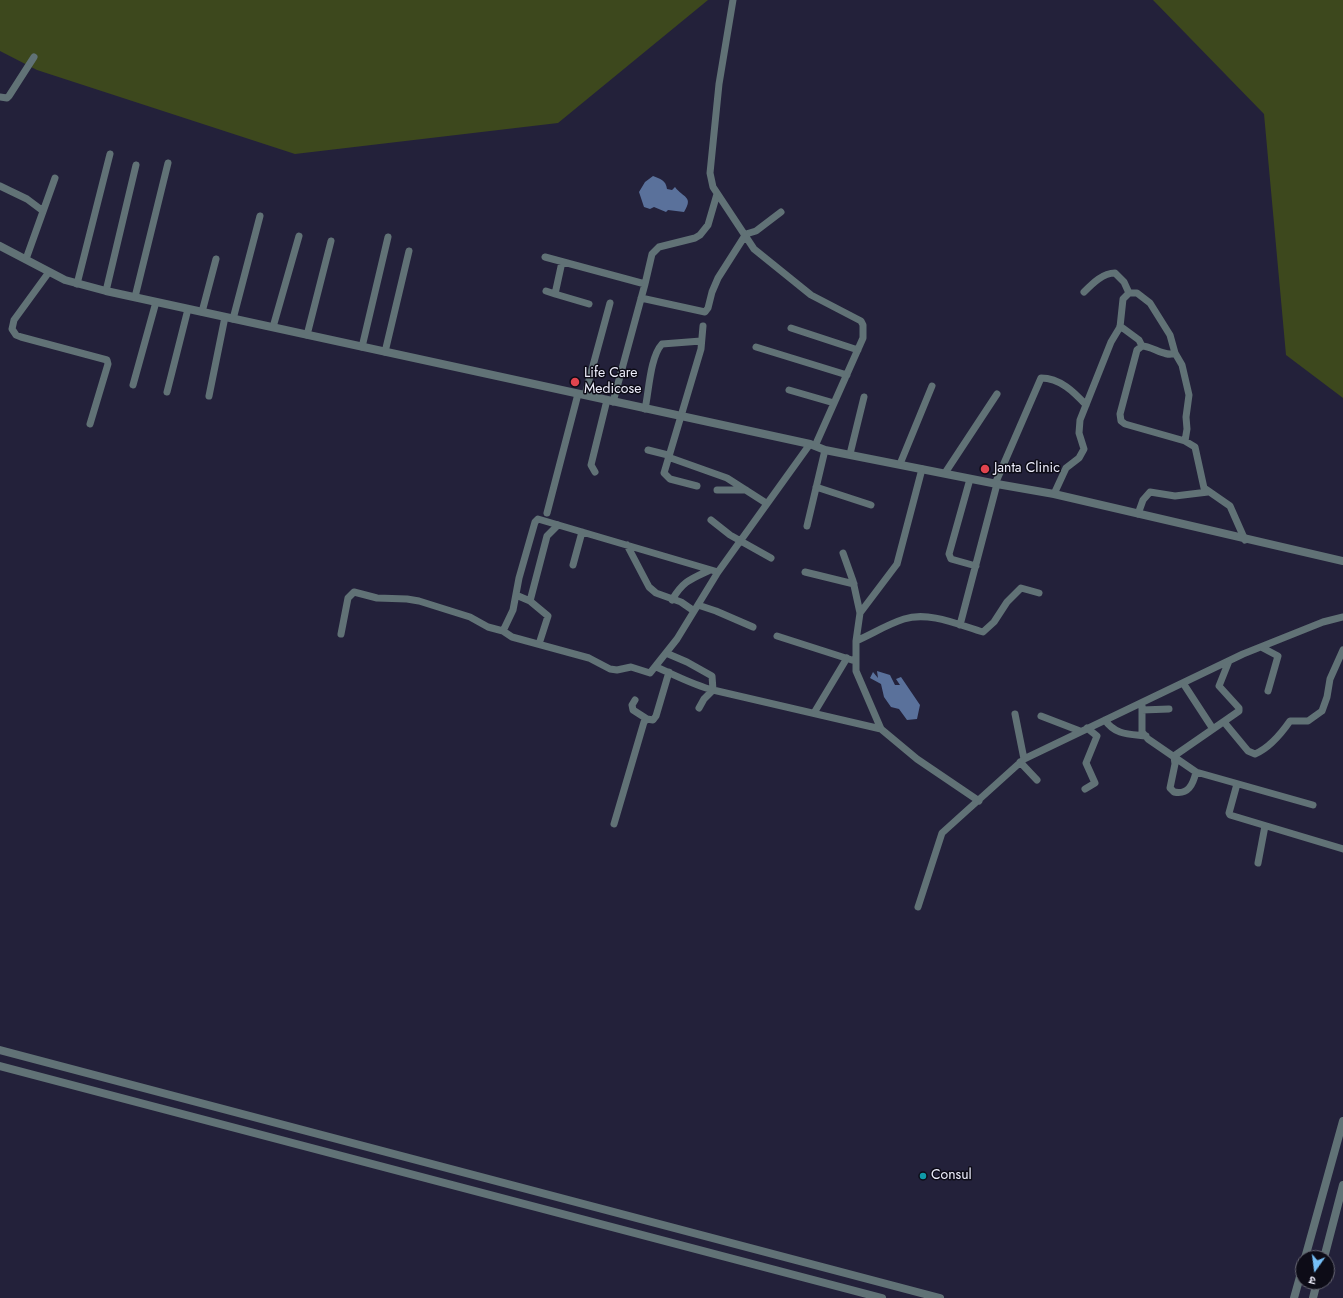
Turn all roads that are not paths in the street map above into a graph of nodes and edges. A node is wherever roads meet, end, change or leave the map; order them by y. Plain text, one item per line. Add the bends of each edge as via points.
1 (733, 0) edge
2 (34, 57) dead end
3 (0, 97) edge
4 (110, 154) dead end
5 (168, 163) dead end
6 (136, 165) dead end
7 (55, 178) dead end
8 (0, 186) edge
9 (717, 194) junction
10 (43, 210) junction
11 (781, 212) dead end
12 (260, 216) dead end
13 (746, 234) junction
14 (299, 236) dead end
15 (388, 237) dead end
16 (331, 240) dead end
17 (0, 246) edge
18 (409, 251) dead end
19 (544, 257) dead end
20 (26, 259) junction
21 (216, 259) dead end
22 (562, 262) junction
23 (49, 272) junction
24 (77, 284) junction
25 (645, 284) junction
26 (106, 291) junction
27 (546, 291) dead end
28 (1084, 292) dead end
29 (1129, 293) junction
30 (555, 294) junction
31 (134, 298) junction
32 (641, 298) junction
33 (156, 302) junction
34 (610, 303) dead end
35 (589, 304) dead end
36 (188, 309) junction
37 (202, 312) junction
38 (225, 317) junction
39 (233, 319) junction
40 (703, 326) dead end
41 (1120, 326) junction
42 (273, 328) junction
43 (791, 328) dead end
44 (307, 335) junction
45 (701, 341) junction
46 (1142, 346) junction
47 (362, 347) junction
48 (756, 347) dead end
49 (858, 350) junction
50 (385, 352) junction
51 (1175, 353) junction
52 (847, 375) junction
53 (133, 385) dead end
54 (932, 386) dead end
55 (789, 390) dead end
56 (167, 392) dead end
57 (997, 394) dead end
58 (582, 395) junction
59 (209, 396) dead end
60 (864, 397) dead end
61 (610, 401) junction
62 (834, 403) junction
63 (1086, 405) junction
64 (645, 409) junction
65 (680, 416) junction
66 (90, 424) dead end
67 (1185, 441) junction
68 (812, 445) junction
69 (648, 450) dead end
70 (825, 450) junction
71 (850, 454) junction
72 (668, 456) junction
73 (900, 464) junction
74 (922, 468) junction
75 (595, 472) dead end
76 (945, 473) junction
77 (970, 478) junction
78 (996, 484) junction
79 (697, 486) dead end
80 (816, 487) junction
81 (717, 490) dead end
82 (746, 490) junction
83 (1208, 492) junction
84 (1054, 494) junction
85 (766, 504) junction
86 (871, 505) dead end
87 (547, 513) dead end
88 (1138, 514) junction
89 (711, 520) dead end
90 (558, 525) junction
91 (807, 526) dead end
92 (582, 532) junction
93 (1245, 540) junction
94 (739, 541) junction
95 (627, 545) junction
96 (844, 553) dead end
97 (770, 558) dead end
98 (1343, 561) edge
99 (573, 565) dead end
100 (976, 566) junction
101 (710, 570) junction
102 (718, 572) junction
103 (805, 572) dead end
104 (854, 584) junction
105 (1039, 593) dead end
106 (516, 595) junction
107 (672, 600) junction
108 (530, 601) junction
109 (696, 608) junction
110 (860, 613) junction
111 (1343, 617) edge
112 (960, 625) junction
113 (753, 627) dead end
114 (503, 631) junction
115 (341, 634) dead end
116 (776, 636) dead end
117 (856, 641) junction
118 (539, 644) junction
119 (1261, 647) junction
120 (1343, 650) edge
121 (666, 654) junction
122 (847, 658) junction
123 (855, 661) junction
124 (1230, 661) junction
125 (656, 667) junction
126 (669, 672) junction
127 (1183, 683) junction
128 (713, 690) junction
129 (1268, 691) dead end
130 (635, 700) dead end
131 (1142, 707) junction
132 (699, 708) dead end
133 (1169, 709) dead end
134 (814, 713) junction
135 (1015, 714) dead end
136 (1041, 716) dead end
137 (647, 719) junction
138 (1105, 720) junction
139 (1224, 722) junction
140 (881, 729) junction
141 (1213, 729) junction
142 (1084, 730) junction
143 (1146, 736) junction
144 (1174, 756) junction
145 (1022, 761) junction
146 (1196, 772) junction
147 (1037, 780) dead end
148 (1237, 784) junction
149 (1085, 789) dead end
150 (979, 801) junction
151 (1313, 804) dead end
152 (614, 824) dead end
153 (1265, 826) junction
154 (1343, 849) edge
155 (1258, 863) dead end
156 (918, 907) dead end
157 (0, 1050) edge
158 (0, 1066) edge
159 (134, 1085) junction
160 (130, 1100) junction
161 (1343, 1121) edge
162 (1343, 1185) edge
163 (1307, 1250) edge
164 (1326, 1250) edge
165 (882, 1298) edge
166 (940, 1298) edge

1 - 9 street via 719,84 711,169 711,181
2 - 3 street via 10,96
4 - 24 street
5 - 31 street
6 - 26 street
7 - 10 street
8 - 10 street
9 - 13 street
9 - 25 street via 708,224 700,235 654,250
10 - 20 street
11 - 13 street via 756,231
12 - 39 street
13 - 32 street via 718,278 705,312
13 - 49 street via 754,249 811,295 861,321 864,325 863,338
14 - 42 street
15 - 47 street
16 - 44 street
17 - 20 street
18 - 50 street
19 - 22 street
20 - 23 street
21 - 37 street
22 - 25 street
22 - 30 street
23 - 24 street
23 - 66 street via 14,320 12,329 21,338 107,360
24 - 26 street
25 - 32 street
26 - 31 street
27 - 30 street
28 - 29 street via 1097,280 1116,273
29 - 41 street via 1123,299
29 - 51 street via 1137,293 1150,303 1170,335
30 - 35 street
31 - 33 street
32 - 61 street
33 - 36 street
33 - 53 street
34 - 58 street
36 - 37 street
36 - 56 street
37 - 38 street
38 - 39 street
38 - 59 street
39 - 42 street
40 - 45 street
41 - 46 street via 1139,340
41 - 63 street
42 - 44 street
43 - 49 street
44 - 47 street
45 - 64 street via 662,344 655,356
45 - 65 street via 698,360
46 - 51 street via 1168,354
46 - 67 street via 1137,350 1120,414 1121,420 1125,424
47 - 50 street
48 - 52 street
49 - 52 street
50 - 58 street
51 - 67 street via 1182,365 1188,395
52 - 62 street
54 - 73 street
55 - 62 street
57 - 76 street
58 - 61 street
58 - 87 street
60 - 71 street
61 - 64 street
61 - 75 street via 590,465
62 - 68 street
63 - 78 street via 1066,387 1049,378 1041,378
63 - 84 street via 1079,427 1084,449 1079,458 1066,468
64 - 65 street
65 - 68 street
65 - 72 street
67 - 83 street via 1195,447 1202,483
68 - 70 street
68 - 85 street
69 - 72 street
70 - 71 street
70 - 80 street
71 - 73 street
72 - 79 street via 664,472 666,477
72 - 82 street via 727,478
73 - 74 street
74 - 76 street
74 - 110 street via 897,564
76 - 77 street
77 - 78 street
77 - 100 street via 949,554 954,561
78 - 84 street
78 - 100 street
80 - 86 street
80 - 91 street
81 - 82 street
82 - 85 street
83 - 88 street via 1175,496 1150,492 1143,500
83 - 93 street via 1230,506
84 - 88 street
85 - 94 street
88 - 93 street
89 - 94 street
90 - 92 street
90 - 106 street via 538,519 535,522
90 - 108 street via 547,536
92 - 95 street
92 - 99 street
93 - 98 street
94 - 97 street
94 - 102 street
95 - 101 street
95 - 107 street via 650,587 656,593
96 - 104 street
100 - 112 street
101 - 102 street
101 - 107 street via 688,579
102 - 109 street
103 - 104 street
104 - 110 street
105 - 112 street via 1021,588 983,632
106 - 108 street
106 - 114 street via 512,615
107 - 109 street
108 - 118 street via 548,616
109 - 113 street via 716,611
109 - 121 street
110 - 117 street
111 - 119 street via 1323,622
112 - 117 street via 943,620 904,619
114 - 115 street via 488,627 470,617 419,601 377,598 354,592 348,598
114 - 118 street via 512,637
116 - 122 street
117 - 123 street
118 - 125 street via 589,658 610,669 631,667 647,674
119 - 124 street
119 - 129 street via 1278,656
120 - 139 street via 1330,679 1322,711 1308,721 1290,721 1282,733 1260,752 1255,754 1248,751
121 - 125 street
121 - 128 street via 712,676
122 - 123 street
122 - 134 street
123 - 140 street via 860,682
124 - 127 street
124 - 139 street via 1219,686 1239,711
125 - 126 street
126 - 128 street
126 - 137 street via 656,716 653,720
127 - 131 street
127 - 141 street
128 - 132 street
128 - 134 street
130 - 137 street via 633,710
131 - 133 street
131 - 138 street
131 - 143 street via 1142,732
134 - 140 street
135 - 145 street
136 - 142 street
137 - 152 street
138 - 142 street
138 - 143 street via 1111,729 1124,734
139 - 141 street
140 - 150 street via 917,759
141 - 144 street
142 - 145 street
142 - 149 street via 1097,736 1086,763 1095,783
143 - 144 street
144 - 146 street
144 - 146 street via 1170,788 1174,792 1186,792 1191,787
145 - 147 street
145 - 150 street
146 - 148 street
148 - 151 street
148 - 153 street via 1229,814
150 - 156 street via 942,832
153 - 154 street
153 - 155 street
157 - 159 street
158 - 160 street
159 - 160 street
159 - 166 street
160 - 165 street
161 - 163 street
162 - 164 street

